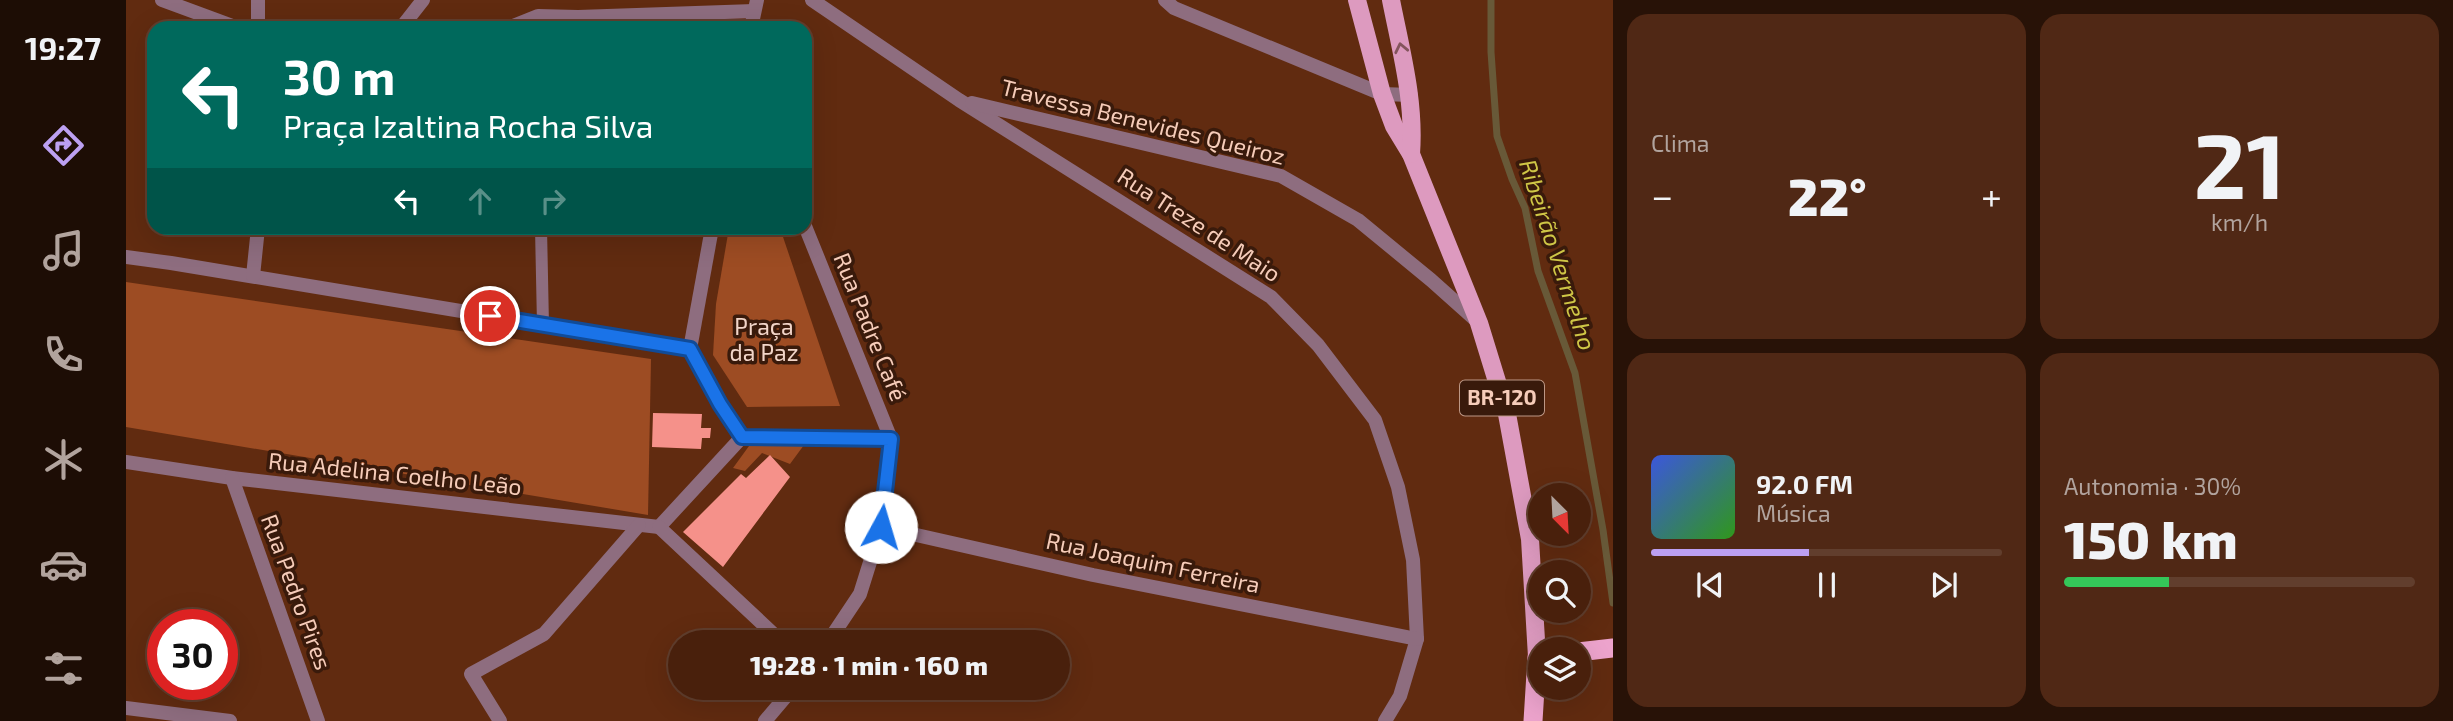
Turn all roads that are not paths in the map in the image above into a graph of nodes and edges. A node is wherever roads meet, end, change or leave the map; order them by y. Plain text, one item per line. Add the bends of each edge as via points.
1 (162, 0) edge
2 (258, 0) edge
3 (423, 0) edge
4 (812, 0) edge
5 (1165, 0) edge
6 (1357, 0) edge
7 (1391, 0) edge
8 (755, 5) edge
9 (219, 21) edge
10 (258, 21) edge
11 (406, 21) edge
12 (546, 21) edge
13 (1382, 94) junction
14 (1410, 95) junction
15 (960, 100) junction
16 (1411, 154) junction
17 (257, 235) edge
18 (541, 235) edge
19 (711, 235) edge
20 (809, 235) edge
21 (126, 257) edge
22 (253, 276) junction
23 (1479, 323) junction
24 (543, 325) junction
25 (690, 349) junction
26 (742, 437) junction
27 (891, 439) junction
28 (126, 462) edge
29 (232, 478) junction
30 (639, 525) junction
31 (659, 527) junction
32 (881, 527) junction
33 (769, 630) edge
34 (836, 630) edge
35 (1537, 637) edge
36 (1417, 639) junction
37 (1612, 649) edge
38 (1591, 651) edge
39 (783, 700) edge
40 (1535, 700) edge
41 (126, 708) edge
42 (230, 721) edge
43 (318, 721) edge
44 (500, 721) edge
45 (765, 721) edge
46 (1385, 721) edge
47 (1533, 721) edge

1 - 9 street
2 - 10 street
3 - 11 street
4 - 15 street, Rua Treze de Maio
5 - 13 street via 1174,8
6 - 13 main road
14 -> 7 main road, BR-120
8 - 12 street
13 - 14 street
13 - 16 main road, BR-120
14 - 16 main road, BR-120
15 - 23 street, Travessa Benevides Queiroz via 1280,176 1358,220
15 - 36 street, Rua Treze de Maio via 1271,297 1318,345 1375,419 1398,487 1413,559
16 - 23 main road, BR-120
17 - 22 street
18 - 24 lane
19 - 25 street
20 - 27 street, Rua Padre Café
21 - 22 street
22 - 24 street
23 - 35 main road, BR-120 via 1507,414 1528,526
24 - 25 street
25 - 26 street
26 - 27 street
26 - 31 street
27 - 32 street, Rua Padre Café
28 - 29 street, Rua Adelina Coelho Leão
29 - 30 street, Rua Adelina Coelho Leão
29 - 43 street, Rua Pedro Pires
30 - 31 street, Rua Adelina Coelho Leão
30 - 44 street via 544,634 471,674
31 - 33 street
32 - 34 street, Rua Padre Café via 860,594
32 - 36 street, Rua Joaquim Ferreira via 1093,575
36 - 46 street, Rua Treze de Maio via 1400,696
37 - 38 highway
39 - 45 street
40 - 47 highway, BR-120
41 - 42 street

